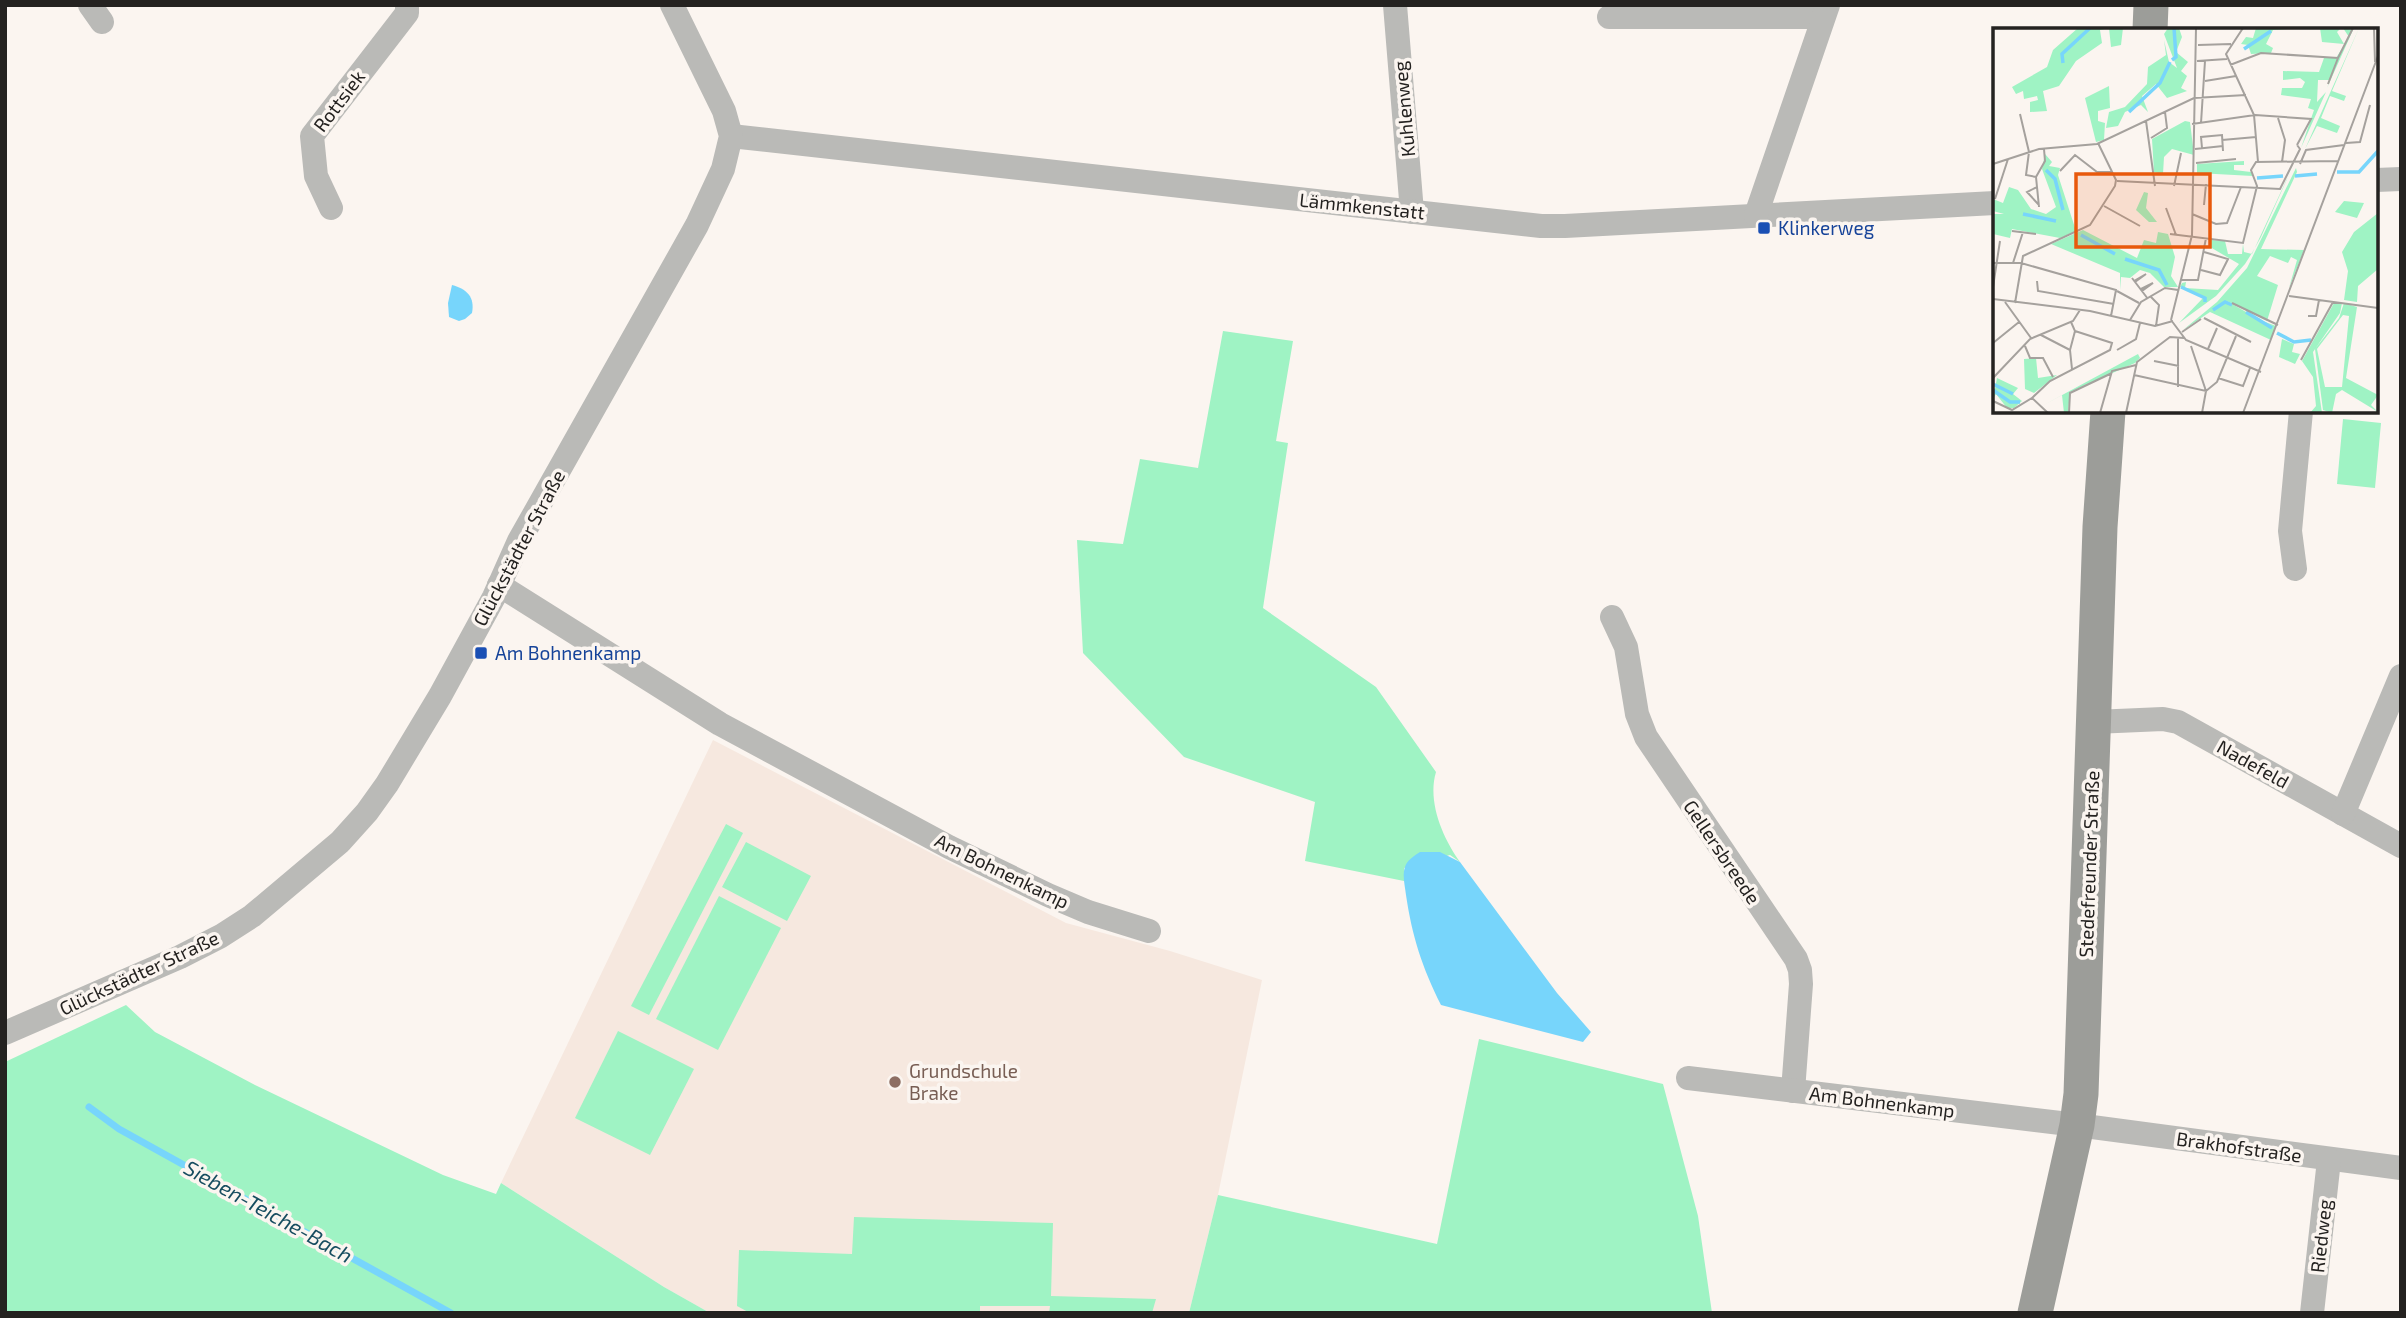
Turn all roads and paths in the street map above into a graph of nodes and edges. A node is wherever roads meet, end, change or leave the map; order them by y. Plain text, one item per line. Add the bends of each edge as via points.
1 (407, 5) edge
2 (672, 5) edge
3 (1395, 5) edge
4 (2151, 5) edge
5 (1826, 11) edge
6 (1608, 17) dead end
7 (2150, 28) edge
8 (731, 136) junction
9 (2401, 179) edge
10 (2378, 180) edge
11 (1993, 203) edge
12 (331, 208) dead end
13 (1412, 212) junction
14 (1756, 215) junction
15 (2108, 413) edge
16 (2301, 413) edge
17 (2295, 569) dead end
18 (499, 585) junction
19 (1612, 617) dead end
20 (2401, 676) edge
21 (2094, 722) junction
22 (2343, 814) junction
23 (2401, 846) edge
24 (1149, 931) dead end
25 (5, 1033) edge
26 (1688, 1078) dead end
27 (1793, 1091) junction
28 (2077, 1125) junction
29 (2329, 1160) junction
30 (2401, 1168) edge
31 (2035, 1313) edge
32 (2312, 1313) edge

1 - 12 street, Rottsiek via 407,13 312,136 316,176
2 - 8 street via 724,111
3 - 13 street, Kuhlenweg
4 - 7 street
5 - 6 street
5 - 14 street
8 - 13 street, Lämmkenstatt
8 - 18 street, Glückstädter Straße via 723,169 697,225 519,541
9 - 10 street
11 - 14 street, Lämmkenstatt
13 - 14 street, Lämmkenstatt via 1565,226
15 - 21 street, Stedefreunder Straße
16 - 17 street via 2290,531
18 - 24 street, Am Bohnenkamp via 720,724 948,847 1068,903
18 - 25 street, Glückstädter Straße via 387,784 367,812 317,863 221,936
19 - 27 street, Gellersbreede via 1626,647 1633,696 1646,737 1800,970
20 - 22 street
21 - 22 street, Nadefeld via 2178,722
21 - 28 street, Stedefreunder Straße via 2084,1050
22 - 23 street, Nadefeld
26 - 27 street, Am Bohnenkamp
27 - 28 street, Am Bohnenkamp
28 - 29 street, Brakhofstraße
28 - 31 street, Stedefreunder Straße
29 - 30 street, Brakhofstraße
29 - 32 street, Riedweg

